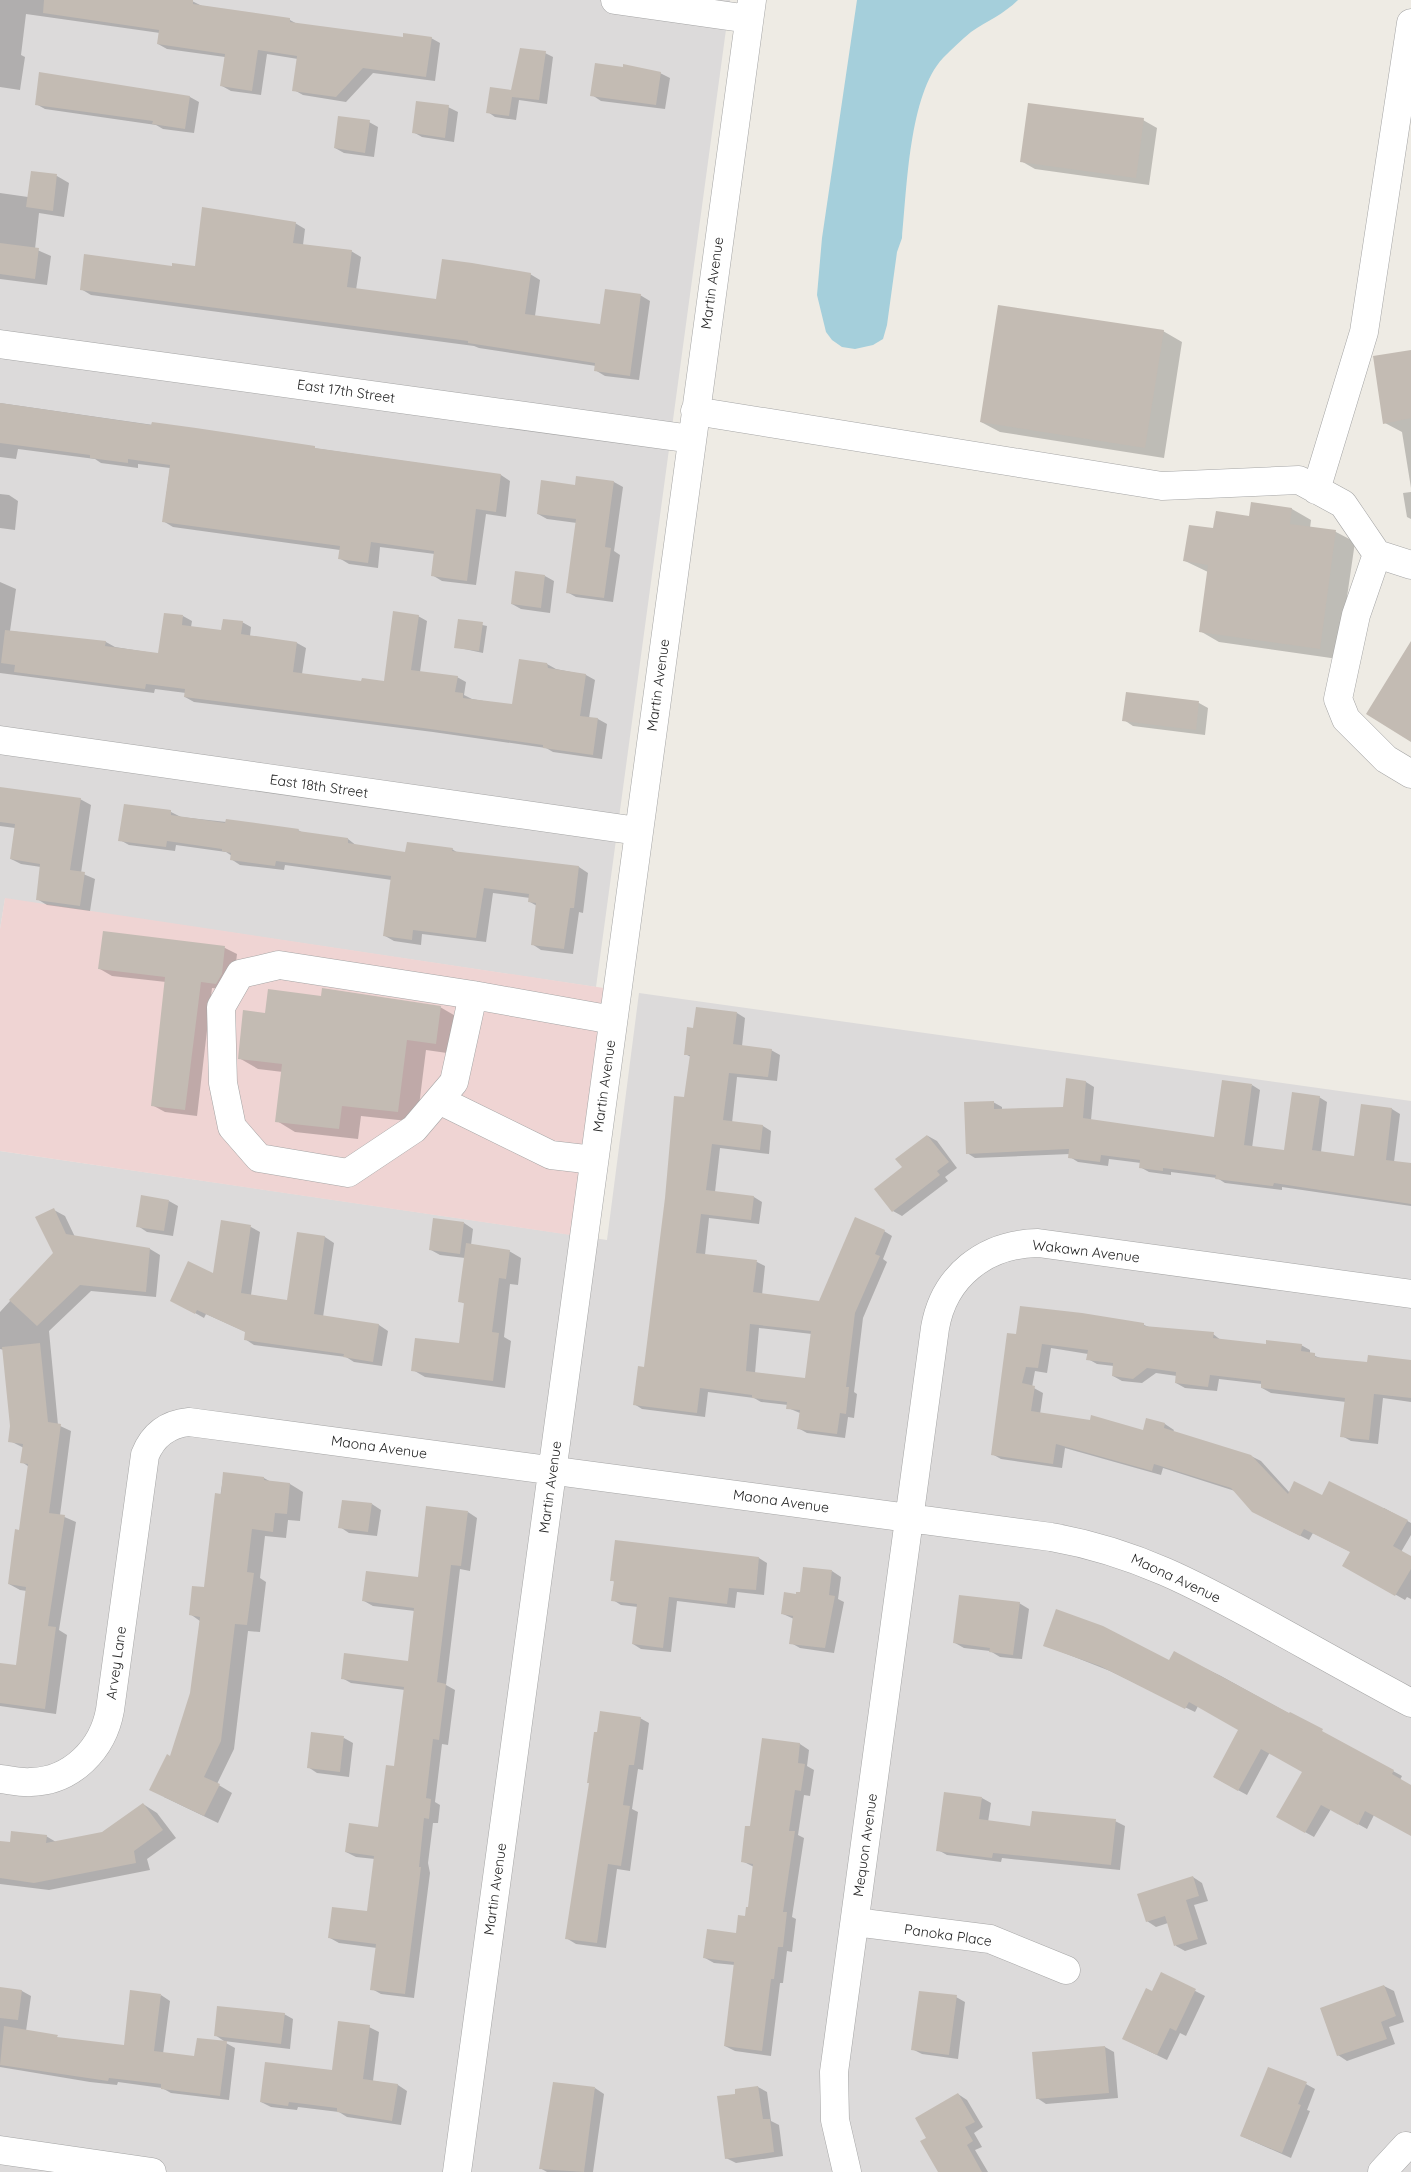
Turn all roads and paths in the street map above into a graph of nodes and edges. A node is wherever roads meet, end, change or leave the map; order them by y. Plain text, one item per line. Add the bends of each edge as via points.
1 (615, 0) edge
2 (751, 10) edge
3 (1410, 33) edge
4 (0, 344) edge
5 (695, 412) junction
6 (692, 439) junction
7 (1316, 490) junction
8 (1377, 554) junction
9 (1411, 565) edge
10 (0, 740) edge
11 (1411, 774) edge
12 (638, 831) junction
13 (473, 995) junction
14 (613, 1020) junction
15 (439, 1100) junction
16 (594, 1160) junction
17 (1411, 1294) edge
18 (552, 1470) junction
19 (142, 1471) joint
20 (909, 1518) junction
21 (1411, 1703) edge
22 (0, 1779) edge
23 (855, 1922) junction
24 (1066, 1970) dead end
25 (1406, 2146) dead end
26 (0, 2150) edge
27 (152, 2172) edge
28 (457, 2172) edge
29 (847, 2172) edge
30 (1382, 2172) edge

1 - 2 street
2 - 5 street, Martin Avenue
3 - 7 street via 1364,332
4 - 6 street, East 17th Street
5 - 6 street, Martin Avenue
5 - 7 street via 1162,486 1299,480
6 - 12 street, Martin Avenue
7 - 8 street via 1343,504
8 - 9 street
8 - 11 street via 1356,615 1338,699 1346,719 1386,759
10 - 12 street, East 18th Street
12 - 14 street, Martin Avenue
13 - 14 street
13 - 15 street via 454,1082
13 - 15 street via 279,965 240,974 221,1007 223,1083 232,1127 258,1158 348,1173 414,1129
14 - 16 street, Martin Avenue
15 - 16 street via 551,1155
16 - 18 street, Martin Avenue
17 - 20 street, Wakawn Avenue via 1038,1243 1018,1244 991,1252 968,1266 959,1276 947,1293 937,1318
18 - 19 street, Maona Avenue via 189,1422 170,1426 155,1438 145,1454
18 - 20 street, Maona Avenue
18 - 28 street, Martin Avenue
19 - 22 street, Arvey Lane via 110,1710 101,1738 83,1760 59,1776 31,1782
20 - 21 street, Maona Avenue via 1068,1540 1156,1566 1201,1587
20 - 23 street, Mequon Avenue
23 - 24 street, Panoka Place via 990,1939
23 - 29 street, Mequon Avenue via 833,2088 837,2136
25 - 30 street
26 - 27 street

